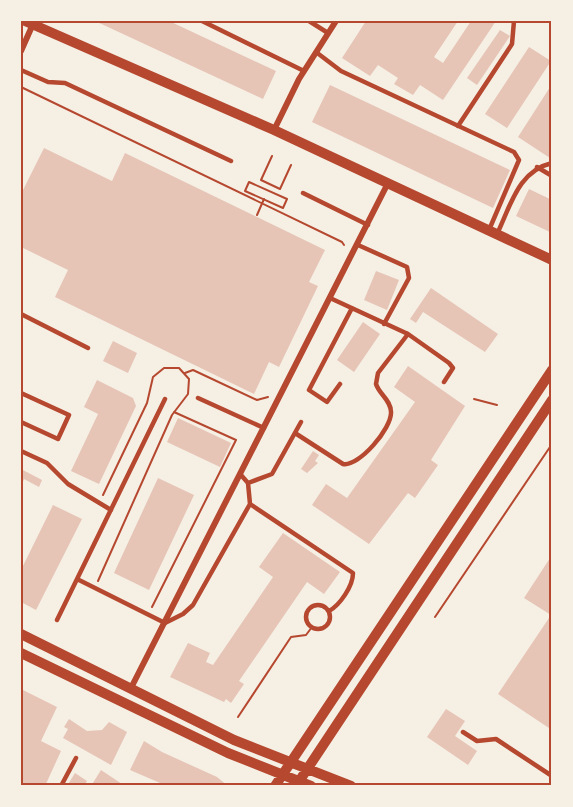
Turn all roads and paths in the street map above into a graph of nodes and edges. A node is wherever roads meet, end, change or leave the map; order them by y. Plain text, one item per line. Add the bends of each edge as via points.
1 (202, 21) edge
2 (309, 21) edge
3 (336, 21) edge
4 (514, 21) edge
5 (29, 23) edge
6 (328, 33) junction
7 (21, 51) edge
8 (316, 52) junction
9 (21, 70) edge
10 (304, 71) junction
11 (21, 87) edge
12 (458, 126) junction
13 (274, 130) junction
14 (272, 156) dead end
15 (231, 161) dead end
16 (552, 163) edge
17 (291, 165) dead end
18 (537, 167) junction
19 (552, 176) edge
20 (388, 183) junction
21 (271, 185) junction
22 (268, 190) junction
23 (303, 193) dead end
24 (264, 199) junction
25 (257, 215) dead end
26 (368, 225) junction
27 (493, 232) junction
28 (358, 244) junction
29 (343, 249) dead end
30 (552, 260) edge
31 (330, 298) junction
32 (352, 308) junction
33 (21, 314) edge
34 (384, 324) junction
35 (408, 334) junction
36 (88, 348) dead end
37 (552, 370) edge
38 (185, 373) dead end
39 (444, 382) dead end
40 (340, 384) dead end
41 (21, 393) edge
42 (270, 396) dead end
43 (198, 398) dead end
44 (165, 399) dead end
45 (474, 399) dead end
46 (552, 400) edge
47 (497, 405) dead end
48 (174, 412) dead end
49 (21, 422) edge
50 (301, 422) dead end
51 (264, 428) junction
52 (295, 433) junction
53 (552, 444) edge
54 (21, 451) edge
55 (241, 475) junction
56 (248, 483) junction
57 (250, 504) junction
58 (111, 510) junction
59 (77, 579) junction
60 (151, 608) dead end
61 (329, 611) junction
62 (435, 617) dead end
63 (57, 620) dead end
64 (165, 623) junction
65 (312, 627) junction
66 (21, 634) edge
67 (21, 653) edge
68 (131, 688) junction
69 (238, 717) dead end
70 (463, 732) dead end
71 (76, 758) dead end
72 (291, 762) junction
73 (307, 768) junction
74 (283, 775) junction
75 (552, 776) edge
76 (298, 784) edge
77 (61, 786) edge
78 (275, 786) edge
79 (311, 786) edge
80 (351, 786) edge

1 - 10 lane
2 - 6 lane
3 - 6 street
4 - 12 lane via 512,44
5 - 7 street
5 - 13 street
6 - 8 street
8 - 10 street
8 - 12 lane via 341,71
9 - 15 lane via 48,82 65,83
10 - 13 street
11 - 29 path via 342,242
12 - 27 lane via 514,152 519,160
13 - 20 street
14 - 21 path via 261,180
16 - 18 lane
17 - 21 path via 280,189
18 - 19 lane
18 - 27 lane via 525,176
20 - 26 street
20 - 27 street
21 - 22 path
22 - 24 path via 249,182 245,191
22 - 24 path via 287,199 283,208
23 - 26 lane
24 - 25 path
26 - 28 street
27 - 30 street
28 - 31 street
28 - 34 lane via 407,267 409,278
31 - 32 lane
31 - 51 street
32 - 34 lane
32 - 40 lane via 309,390 327,402
33 - 36 lane
34 - 35 lane
35 - 39 lane via 453,368
35 - 52 lane via 378,373 377,388 392,411 363,458 343,464
37 - 72 street
38 - 42 path via 193,370 257,400
41 - 49 lane via 69,415 58,439
43 - 51 lane
44 - 58 lane
45 - 47 path
46 - 73 street
48 - 60 path via 236,440
50 - 52 lane
51 - 55 street
52 - 56 lane via 272,474
53 - 62 path
54 - 58 lane via 47,463 68,484
55 - 56 lane
55 - 64 street
56 - 57 lane
57 - 61 lane via 353,573 351,585
57 - 64 lane via 193,605
58 - 59 lane
59 - 63 lane
59 - 64 lane
61 - 65 lane via 327,625
61 - 65 lane via 321,605 309,608 306,620
64 - 68 street
65 - 69 path via 306,635 291,637
66 - 68 street
67 - 74 street via 228,753
68 - 72 street via 234,740
70 - 75 lane via 477,741 496,739
71 - 77 lane
72 - 73 street
72 - 74 street
73 - 76 street
73 - 80 street
74 - 76 street
74 - 78 street
76 - 79 street

